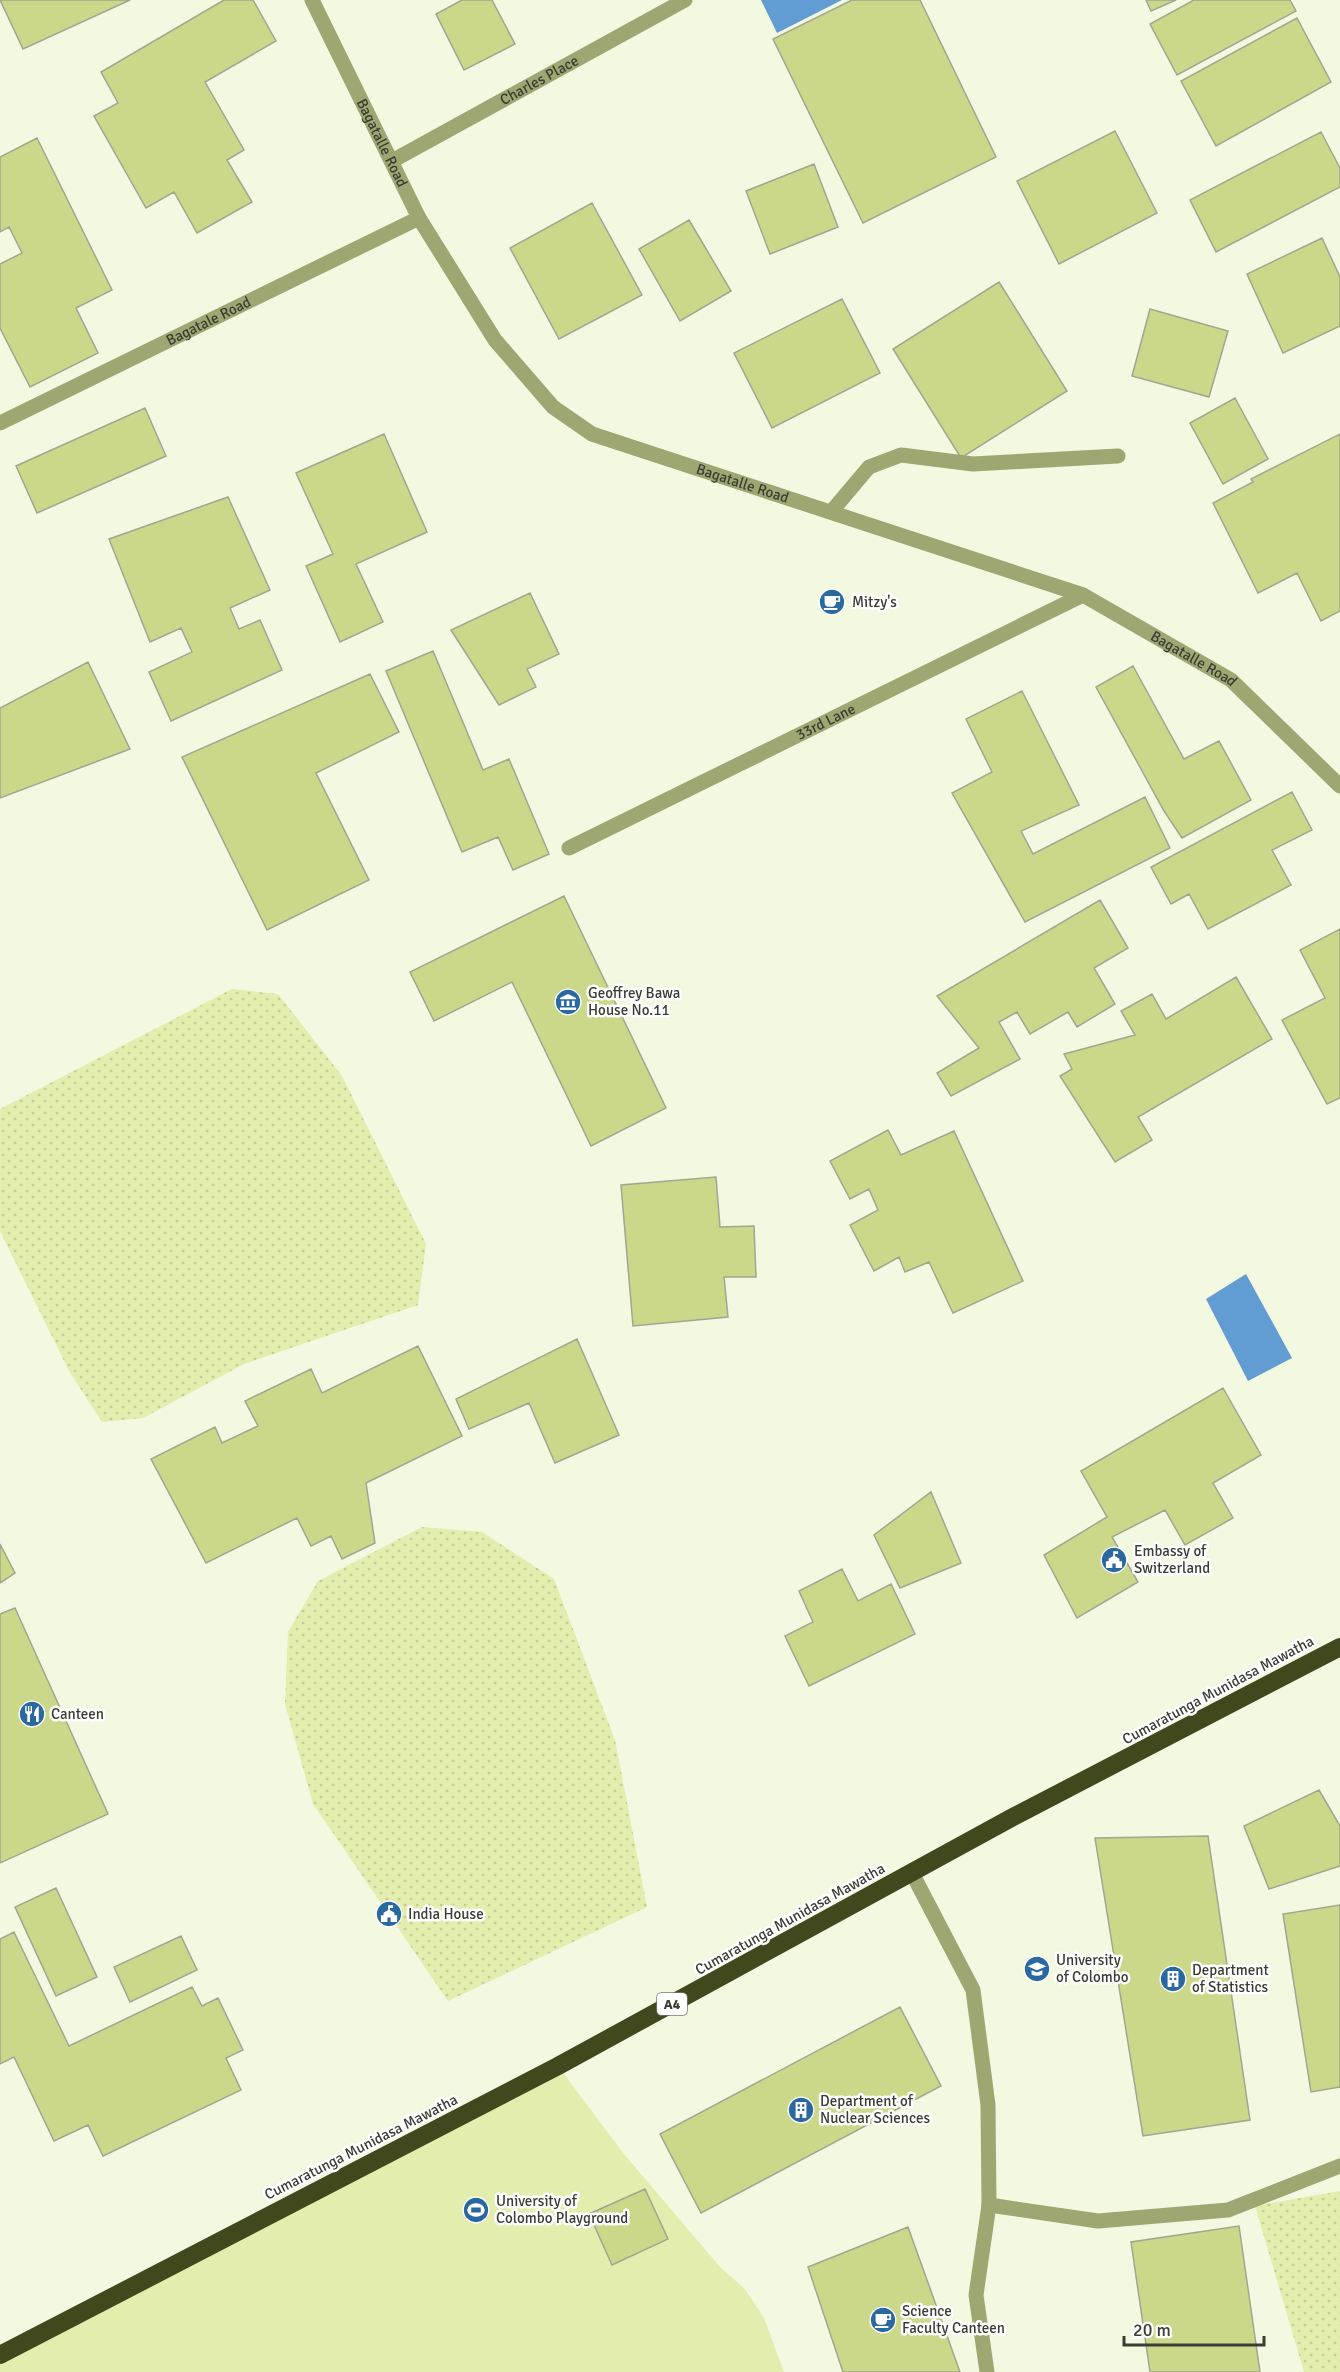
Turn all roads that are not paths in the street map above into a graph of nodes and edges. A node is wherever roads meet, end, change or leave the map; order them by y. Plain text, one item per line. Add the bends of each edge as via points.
1 (312, 0) edge
2 (685, 0) edge
3 (392, 161) junction
4 (419, 218) junction
5 (0, 423) edge
6 (1118, 456) dead end
7 (831, 512) junction
8 (1083, 595) junction
9 (1340, 786) edge
10 (569, 848) dead end
11 (1340, 1647) edge
12 (912, 1873) junction
13 (1340, 2166) edge
14 (989, 2205) junction
15 (0, 2355) edge
16 (987, 2372) edge

1 - 3 street, Bagatalle Road
2 - 3 street, Charles Place
3 - 4 street, Bagatalle Road
4 - 5 street, Bagatale Road
4 - 7 street, Bagatalle Road via 495,340 553,407 592,434
6 - 7 street via 973,464 901,455 869,467
7 - 8 street, Bagatalle Road
8 - 9 street, Bagatalle Road via 1231,680
8 - 10 street, 33rd Lane
11 - 12 highway, Cumaratunga Munidasa Mawatha / A4
12 - 14 street via 973,1990 988,2105
12 - 15 highway, Cumaratunga Munidasa Mawatha / A4 via 558,2066
13 - 14 street via 1228,2210 1098,2221
14 - 16 street via 976,2295

